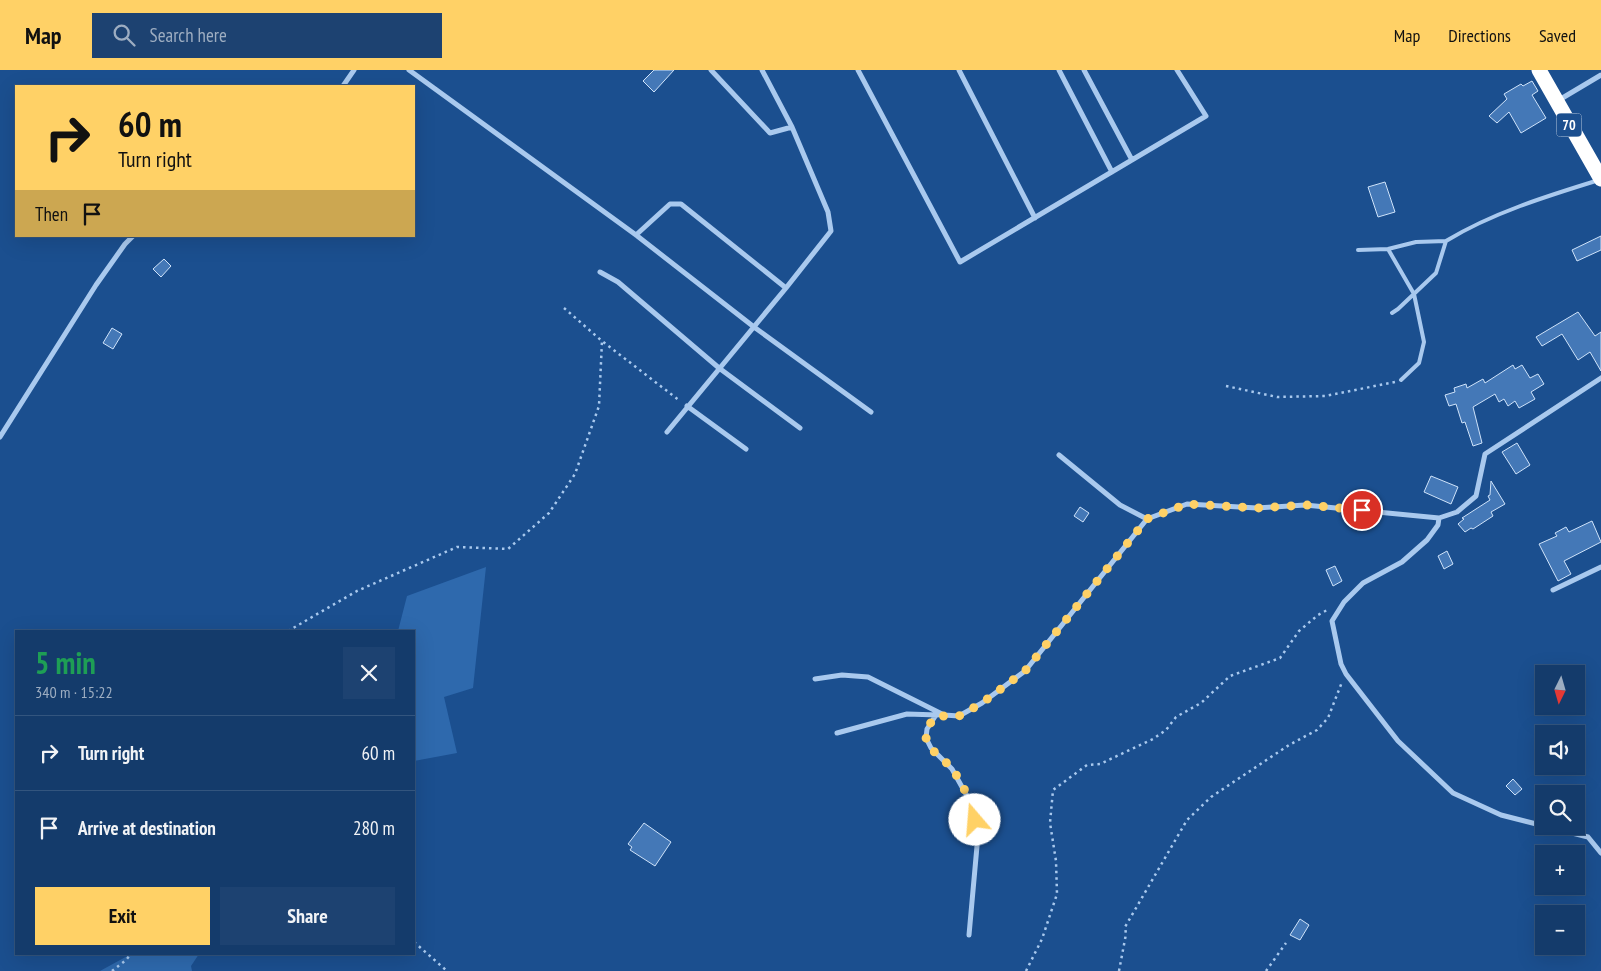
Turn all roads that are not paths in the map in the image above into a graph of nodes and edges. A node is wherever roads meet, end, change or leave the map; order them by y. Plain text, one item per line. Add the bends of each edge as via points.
1 (354, 70) edge
2 (409, 70) edge
3 (711, 70) edge
4 (762, 70) edge
5 (858, 70) edge
6 (958, 70) edge
7 (1059, 70) edge
8 (1084, 70) edge
9 (1177, 70) edge
10 (1539, 70) edge
11 (1601, 75) edge
12 (344, 85) edge
13 (1556, 102) junction
14 (792, 127) junction
15 (1132, 160) junction
16 (1112, 172) junction
17 (1601, 179) edge
18 (1035, 218) junction
19 (636, 235) junction
20 (132, 237) edge
21 (1446, 241) junction
22 (1388, 249) junction
23 (1358, 250) dead end
24 (600, 272) dead end
25 (786, 288) junction
26 (1414, 294) junction
27 (1392, 313) dead end
28 (754, 327) junction
29 (719, 368) junction
30 (1601, 378) edge
31 (1401, 380) road end
32 (688, 406) junction
33 (871, 412) dead end
34 (800, 428) dead end
35 (667, 432) dead end
36 (0, 437) edge
37 (746, 449) dead end
38 (1059, 455) dead end
39 (1439, 518) junction
40 (1147, 519) junction
41 (1601, 567) edge
42 (1553, 590) dead end
43 (815, 679) dead end
44 (944, 715) junction
45 (936, 716) junction
46 (837, 733) dead end
47 (1601, 853) edge
48 (969, 935) dead end

1 - 12 street
2 - 19 street
3 - 14 street via 770,133
4 - 14 street
5 - 18 street via 960,262
6 - 18 street
7 - 16 street
8 - 15 street
9 - 15 street via 1206,116
10 - 13 highway, 70
11 - 13 street
13 - 17 highway, 70
14 - 25 street via 828,212 831,231
15 - 16 street
16 - 18 street
17 - 21 lane via 1552,194 1467,228
19 - 25 street via 670,204 682,204
19 - 28 street
20 - 36 street via 80,310
21 - 22 lane via 1416,242
21 - 26 lane via 1436,273
22 - 23 lane
22 - 26 lane
24 - 29 street via 618,282
25 - 28 street
26 - 27 lane
26 - 31 lane via 1424,342 1420,363
28 - 29 street
28 - 33 street
29 - 32 street
29 - 34 street
30 - 39 street via 1485,454 1476,496 1457,512
32 - 35 street
32 - 37 street
38 - 40 street via 1120,505
39 - 40 street via 1306,505 1257,508 1187,504
39 - 47 street via 1427,540 1402,562 1363,583 1344,602 1332,621 1341,664 1398,741 1453,793 1501,816 1588,837
40 - 44 street via 1025,671 959,716
41 - 42 street
43 - 44 street via 842,675 868,678
44 - 45 street
45 - 46 street via 907,714
45 - 48 street via 927,729 926,738 931,748 952,769 972,806 978,835

